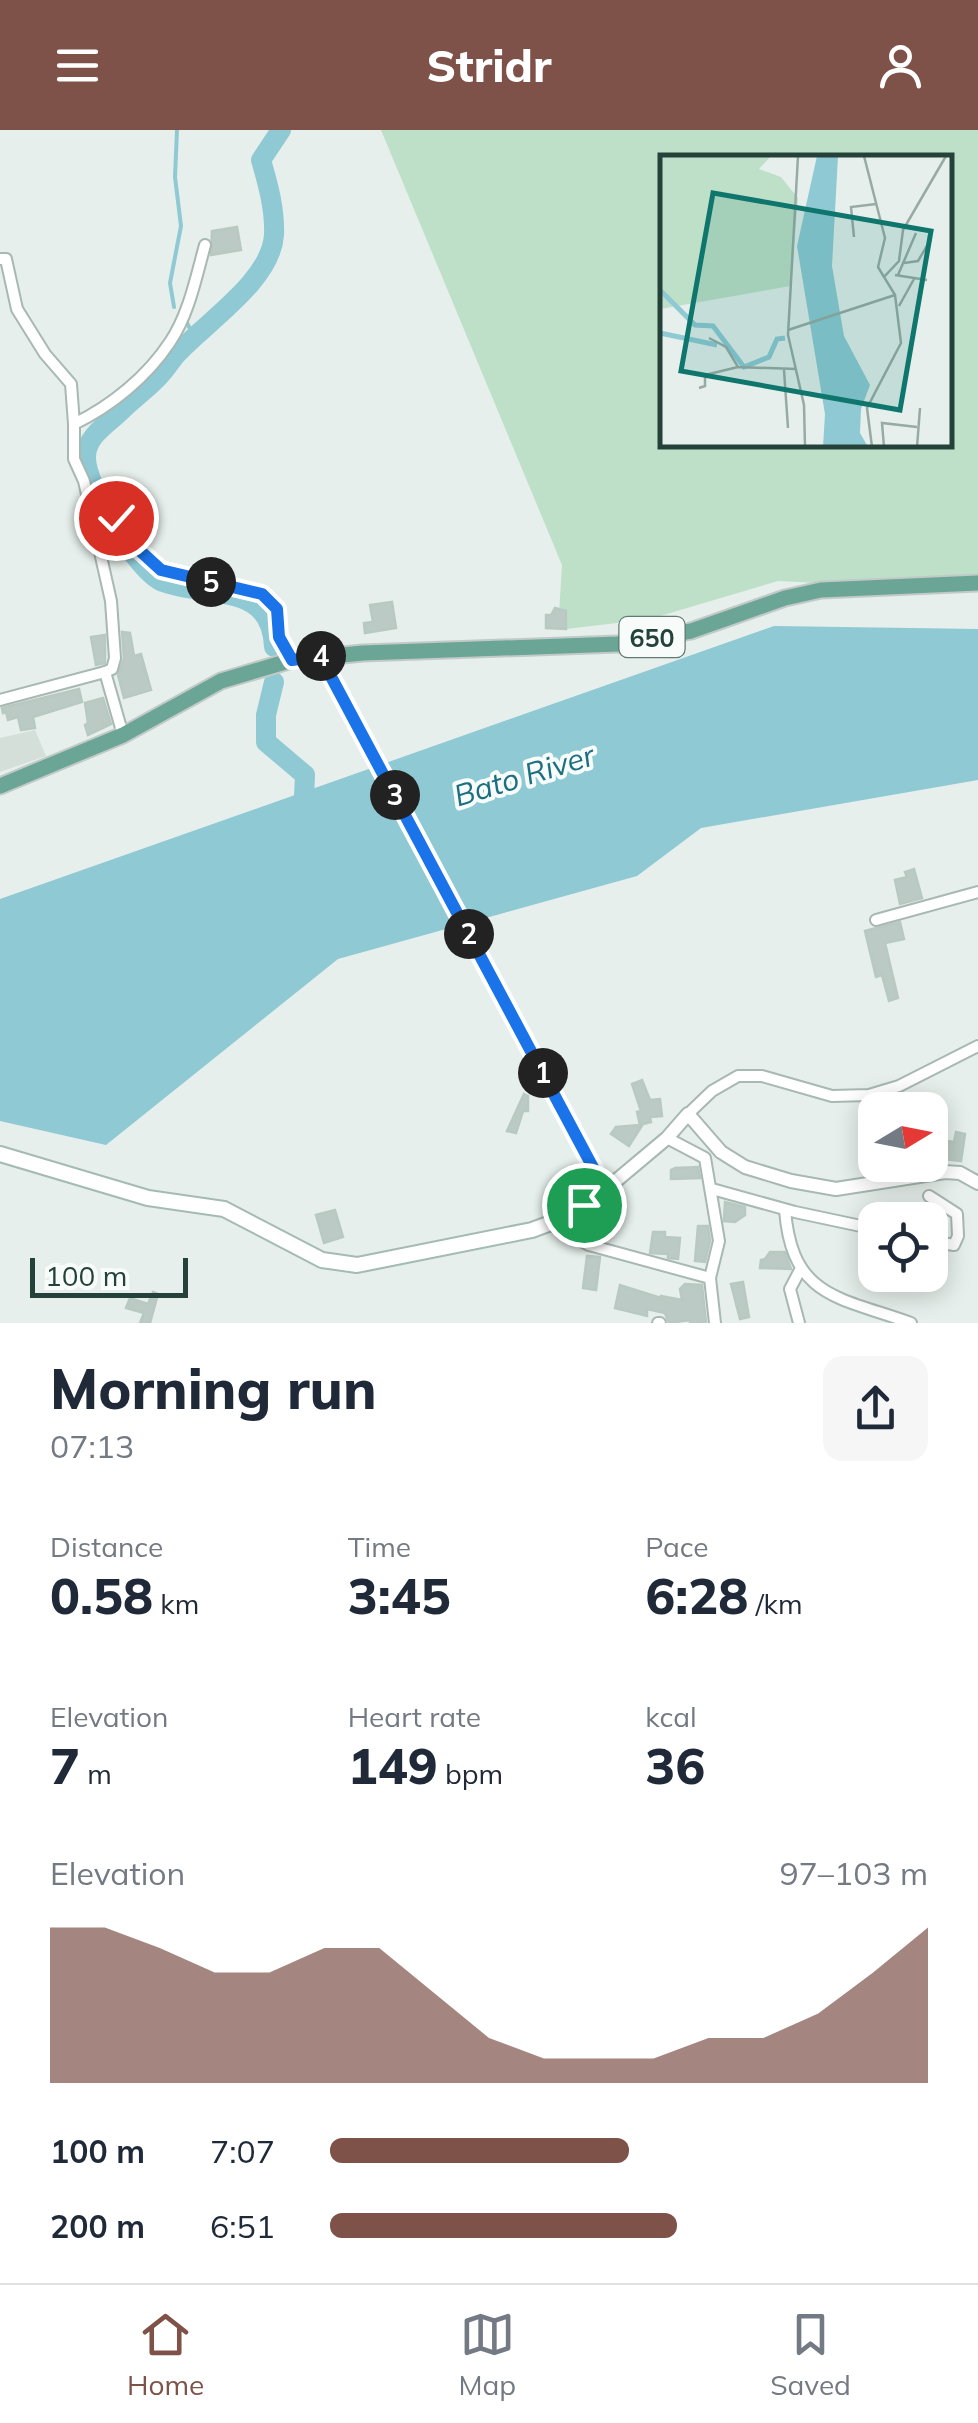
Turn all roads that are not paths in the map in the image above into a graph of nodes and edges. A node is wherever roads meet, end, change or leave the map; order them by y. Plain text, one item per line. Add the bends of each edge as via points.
1 (205, 246) dead end
2 (0, 259) edge
3 (74, 424) junction
4 (978, 583) edge
5 (320, 656) junction
6 (104, 672) junction
7 (0, 700) edge
8 (122, 735) junction
9 (0, 786) edge
10 (978, 892) edge
11 (876, 920) dead end
12 (978, 1046) edge
13 (688, 1114) junction
14 (667, 1138) junction
15 (0, 1154) edge
16 (978, 1183) edge
17 (712, 1189) junction
18 (605, 1190) junction
19 (929, 1196) dead end
20 (938, 1202) edge
21 (948, 1208) edge
22 (785, 1210) junction
23 (551, 1224) junction
24 (858, 1225) edge
25 (948, 1244) edge
26 (800, 1270) junction
27 (710, 1278) junction
28 (714, 1323) edge
29 (799, 1323) edge
30 (911, 1323) edge

1 - 3 street via 170,342 100,412
2 - 3 street via 12,273 17,309 70,384
3 - 6 street via 74,458 111,602 115,658
4 - 5 main road, 650 via 821,590 692,631 618,644
5 - 8 main road, 650 via 221,681
5 - 18 main road
6 - 7 street
6 - 8 street
8 - 9 main road, 650
10 - 11 street
12 - 13 street via 869,1095 832,1096 738,1076
13 - 14 street
13 - 16 street via 721,1152 791,1181 836,1188 945,1172
14 - 17 street via 705,1158
14 - 18 street
15 - 23 main road via 148,1198 224,1209 322,1260 357,1265
17 - 22 street
17 - 27 street via 719,1242
18 - 23 main road
19 - 20 street
21 - 25 street via 958,1225 954,1245
22 - 24 street
22 - 26 street via 787,1239
23 - 27 street via 589,1245
26 - 29 street via 790,1289
26 - 30 street via 818,1288
27 - 28 street

